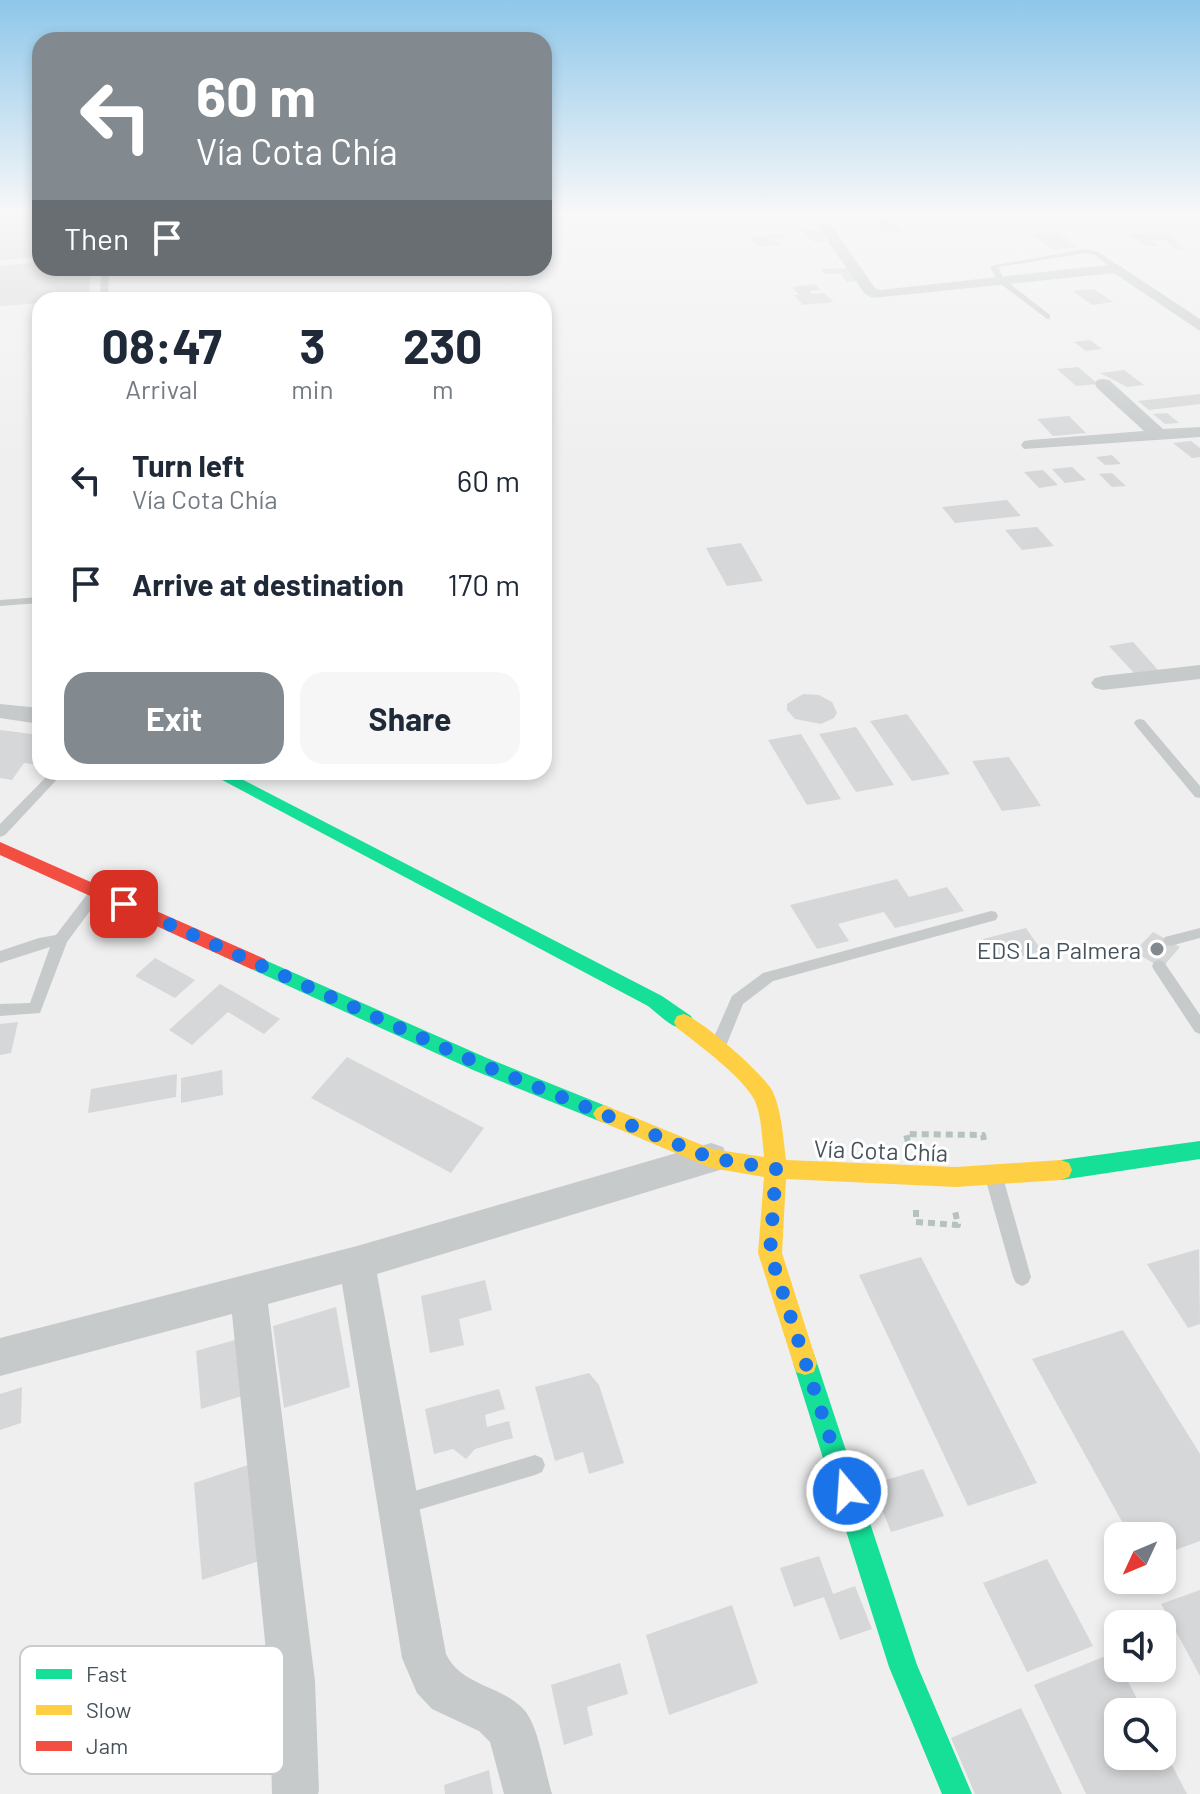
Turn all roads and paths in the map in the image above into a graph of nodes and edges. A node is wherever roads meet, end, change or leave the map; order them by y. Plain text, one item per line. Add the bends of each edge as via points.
1 (1021, 296) edge
2 (1157, 296) edge
3 (1047, 317) dead end
4 (1200, 326) edge
5 (1103, 384) dead end
6 (1200, 432) edge
7 (1159, 435) junction
8 (1030, 445) dead end
9 (32, 601) edge
10 (0, 603) edge
11 (1200, 672) edge
12 (1103, 683) dead end
13 (0, 711) edge
14 (32, 715) edge
15 (1140, 723) dead end
16 (50, 780) edge
17 (230, 780) edge
18 (1200, 794) edge
19 (0, 832) edge
20 (0, 848) edge
21 (97, 892) junction
22 (991, 916) dead end
23 (1200, 933) edge
24 (60, 940) junction
25 (1170, 941) dead end
26 (0, 957) edge
27 (1159, 966) dead end
28 (0, 1010) edge
29 (1200, 1028) edge
30 (717, 1047) junction
31 (1200, 1150) edge
32 (711, 1158) junction
33 (776, 1169) junction
34 (993, 1175) junction
35 (357, 1263) junction
36 (1022, 1277) dead end
37 (248, 1291) junction
38 (0, 1357) edge
39 (535, 1465) dead end
40 (396, 1507) junction
41 (295, 1793) edge
42 (528, 1794) edge
43 (957, 1794) edge

1 - 3 lane
2 - 4 street
5 - 7 street
6 - 7 street
7 - 8 street
9 - 10 lane
11 - 12 street
13 - 14 street
15 - 18 lane
16 - 19 lane
17 - 30 main road via 655,1001
20 - 21 main road, Vía Cota Chía
21 - 24 lane
21 - 32 main road, Vía Cota Chía via 480,1064
22 - 30 lane via 768,977 737,1000
23 - 25 lane
24 - 26 lane
24 - 28 lane via 35,1009
27 - 29 lane
30 - 33 main road via 763,1094
31 - 34 main road, Vía Cota Chía via 1068,1170
32 - 33 main road, Vía Cota Chía
32 - 35 street
33 - 34 main road, Vía Cota Chía
33 - 43 main road via 770,1253 903,1667
34 - 36 lane
35 - 37 street
35 - 40 street
37 - 38 street
37 - 41 street via 292,1681
39 - 40 lane
40 - 42 street via 424,1658 448,1693 495,1715 510,1729

